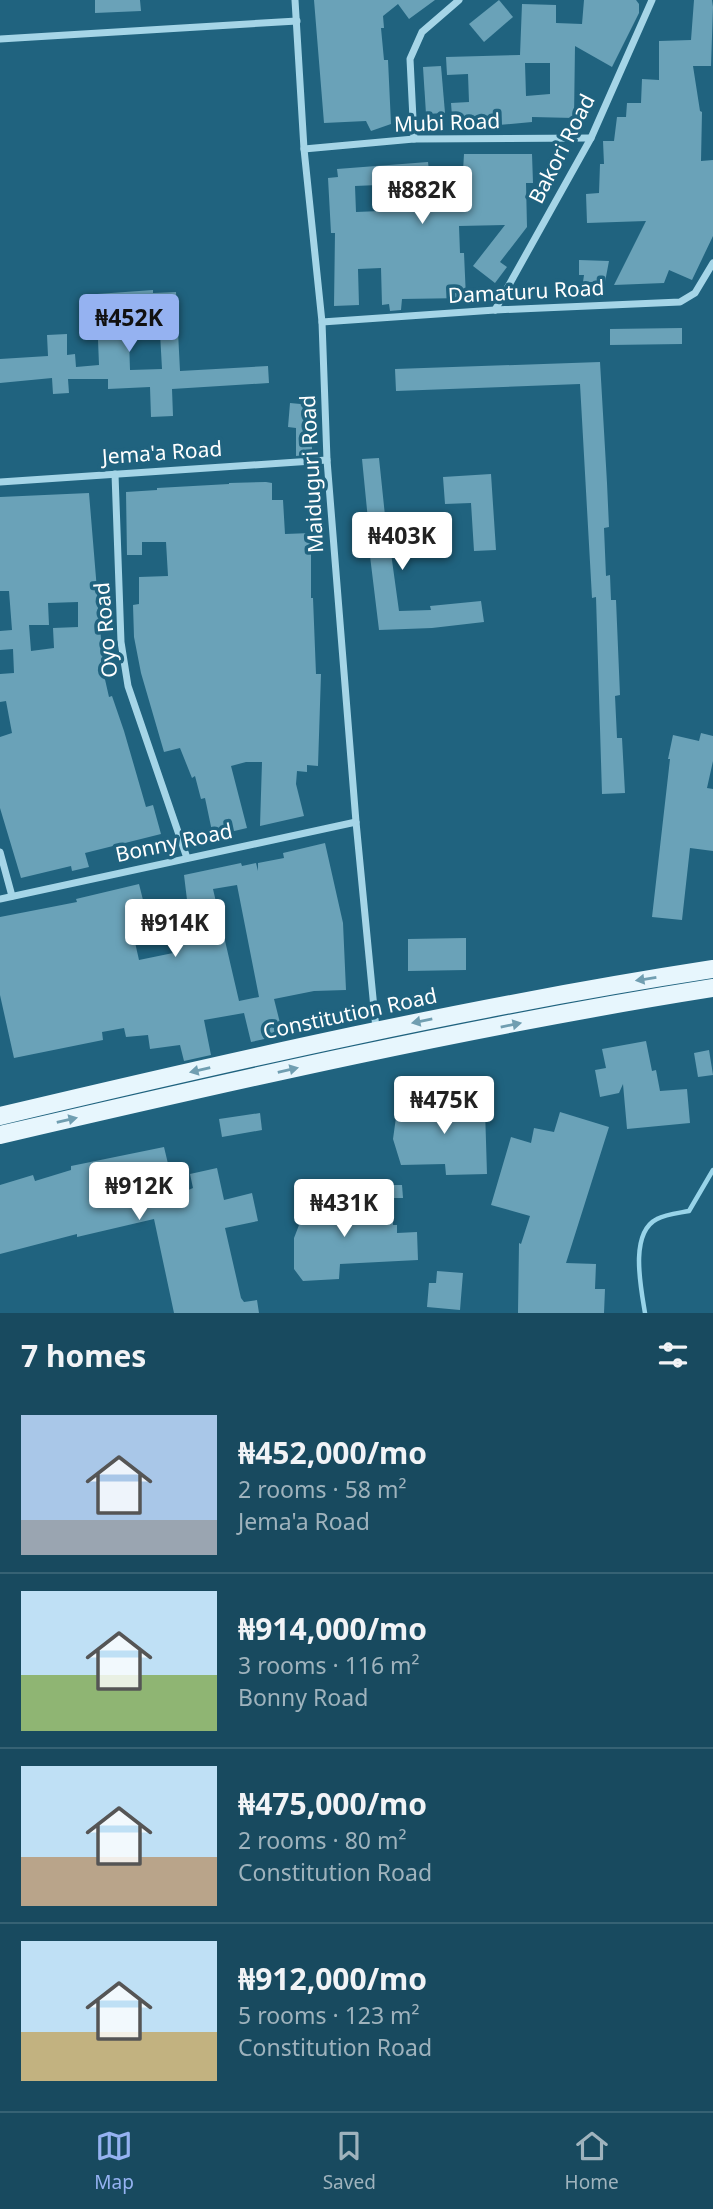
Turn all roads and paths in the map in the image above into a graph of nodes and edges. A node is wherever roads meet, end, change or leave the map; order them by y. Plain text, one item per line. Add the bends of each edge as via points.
1 (295, 0) edge
2 (459, 0) edge
3 (652, 0) edge
4 (296, 21) junction
5 (0, 39) edge
6 (591, 138) junction
7 (414, 139) junction
8 (304, 149) junction
9 (713, 263) edge
10 (495, 310) junction
11 (322, 321) junction
12 (327, 460) junction
13 (115, 474) junction
14 (0, 482) edge
15 (355, 822) junction
16 (0, 852) edge
17 (187, 858) junction
18 (12, 896) junction
19 (0, 899) edge
20 (713, 969) edge
21 (713, 988) edge
22 (376, 1030) junction
23 (0, 1116) edge
24 (0, 1135) edge

1 - 4 street, Maiduguri Road
2 - 7 street via 422,32 410,59
3 - 6 street, Bakori Road
4 - 5 street
4 - 8 street, Maiduguri Road
6 - 7 street, Mubi Road
6 - 10 street, Bakori Road
7 - 8 street, Mubi Road
8 - 11 street, Maiduguri Road
9 - 10 street, Damaturu Road via 695,293 680,302
10 - 11 street, Damaturu Road
11 - 12 street, Maiduguri Road
12 - 13 street, Jema'a Road
12 - 15 street, Maiduguri Road
13 - 14 street, Jema'a Road
13 - 17 street, Oyo Road via 121,642 128,686
15 - 17 street, Bonny Road
15 - 22 street, Maiduguri Road
16 - 18 street
17 - 18 street, Bonny Road
18 - 19 street, Bonny Road
20 -> 22 main road, Constitution Road
24 -> 21 main road, Constitution Road via 324,1062
22 -> 23 main road, Constitution Road

